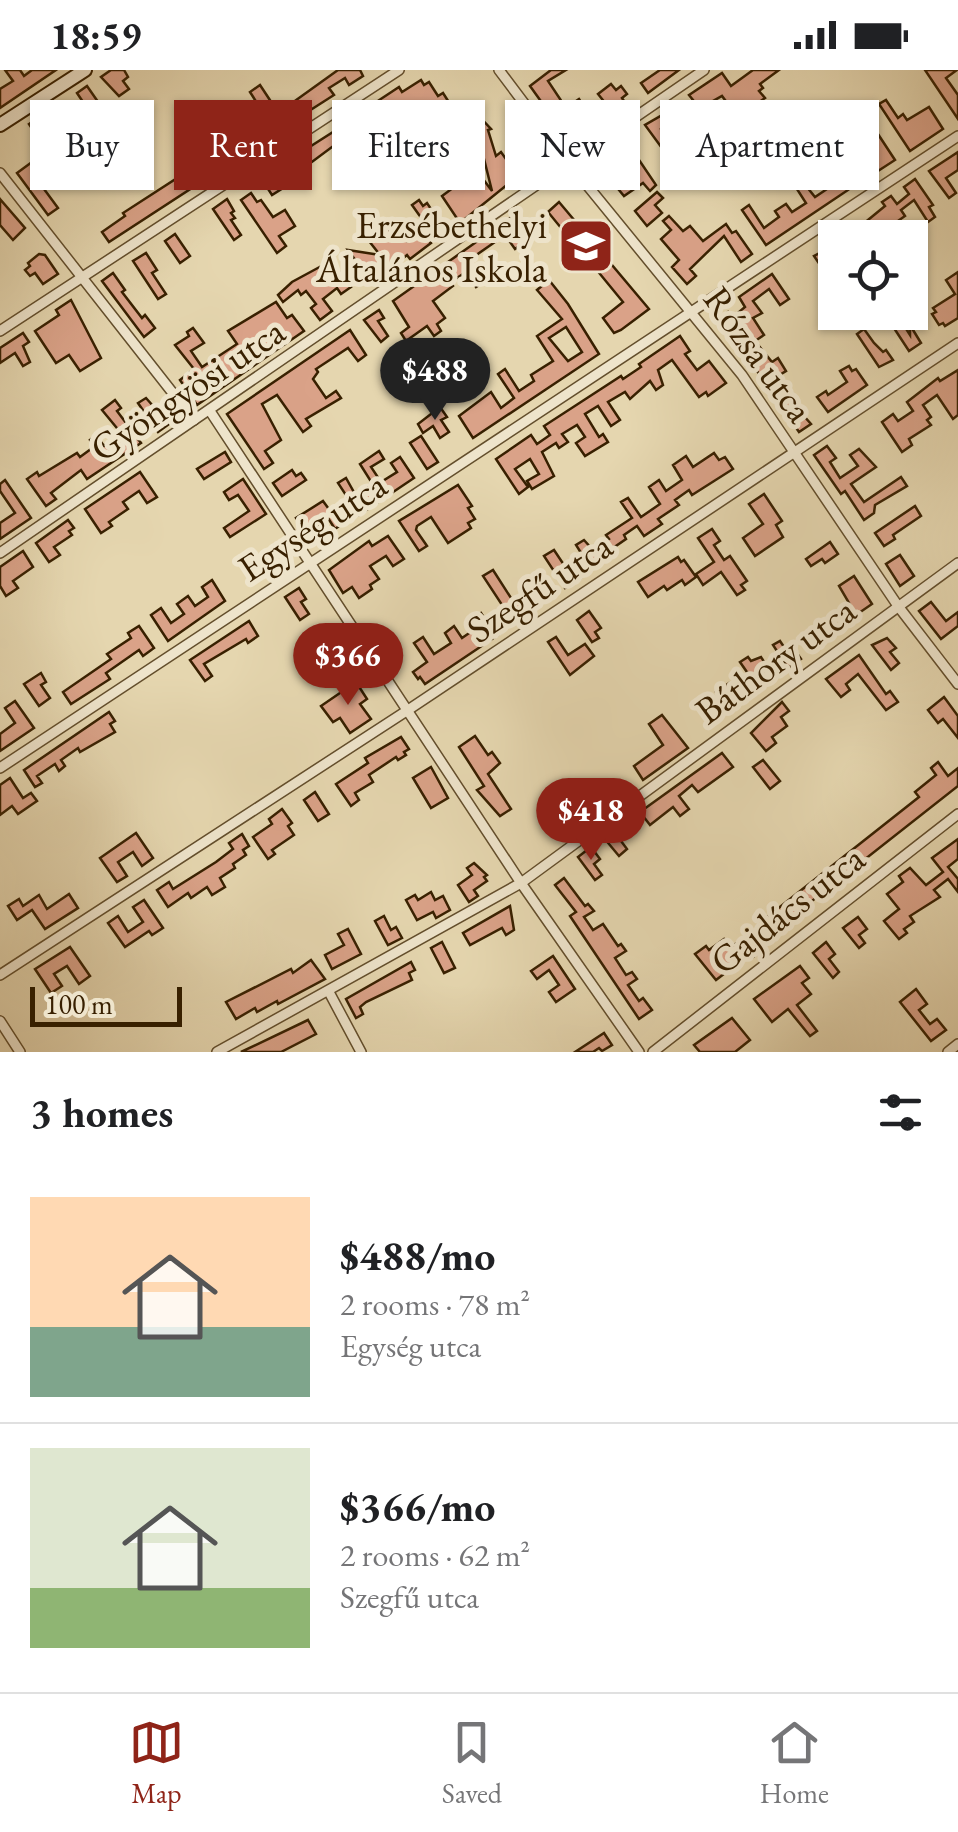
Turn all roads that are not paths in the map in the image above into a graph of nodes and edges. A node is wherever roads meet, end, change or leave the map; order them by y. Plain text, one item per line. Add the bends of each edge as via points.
1 (85, 70) edge
2 (399, 70) edge
3 (499, 70) edge
4 (704, 70) edge
5 (522, 100) edge
6 (640, 114) edge
7 (0, 126) edge
8 (958, 136) edge
9 (0, 173) edge
10 (530, 190) edge
11 (591, 190) edge
12 (80, 276) junction
13 (693, 312) junction
14 (0, 330) edge
15 (958, 343) edge
16 (210, 411) junction
17 (194, 420) junction
18 (793, 452) junction
19 (0, 553) edge
20 (310, 563) junction
21 (958, 563) edge
22 (898, 606) junction
23 (958, 684) edge
24 (408, 710) junction
25 (0, 768) edge
26 (958, 814) edge
27 (521, 883) junction
28 (0, 975) edge
29 (329, 992) junction
30 (0, 1021) edge
31 (958, 1044) edge
32 (20, 1052) edge
33 (218, 1052) edge
34 (361, 1052) edge
35 (639, 1052) edge
36 (653, 1052) edge
37 (948, 1052) edge

1 - 7 street
2 - 12 street
3 - 5 street, Rózsa utca
4 - 6 street, Gyöngyösi utca
8 - 13 street, Egység utca
9 - 12 street
10 - 16 street, Gyöngyösi utca
11 - 13 street, Rózsa utca
12 - 14 street
12 - 17 street
13 - 18 street, Rózsa utca
13 - 20 street, Egység utca
15 - 18 street, Szegfű utca
16 - 17 street, Gyöngyösi utca
16 - 20 street
17 - 19 street, Gyöngyösi utca
18 - 22 street, Rózsa utca
18 - 24 street, Szegfű utca
20 - 24 street
20 - 25 street, Egység utca
21 - 22 street, Báthory utca
22 - 23 street, Rózsa utca
22 - 27 street, Báthory utca
24 - 27 street
24 - 28 street, Szegfű utca
26 - 36 street, Gajdács utca
27 - 29 street, Báthory utca
27 - 35 street
29 - 33 street, Báthory utca
29 - 34 street
30 - 32 street
31 - 37 street

